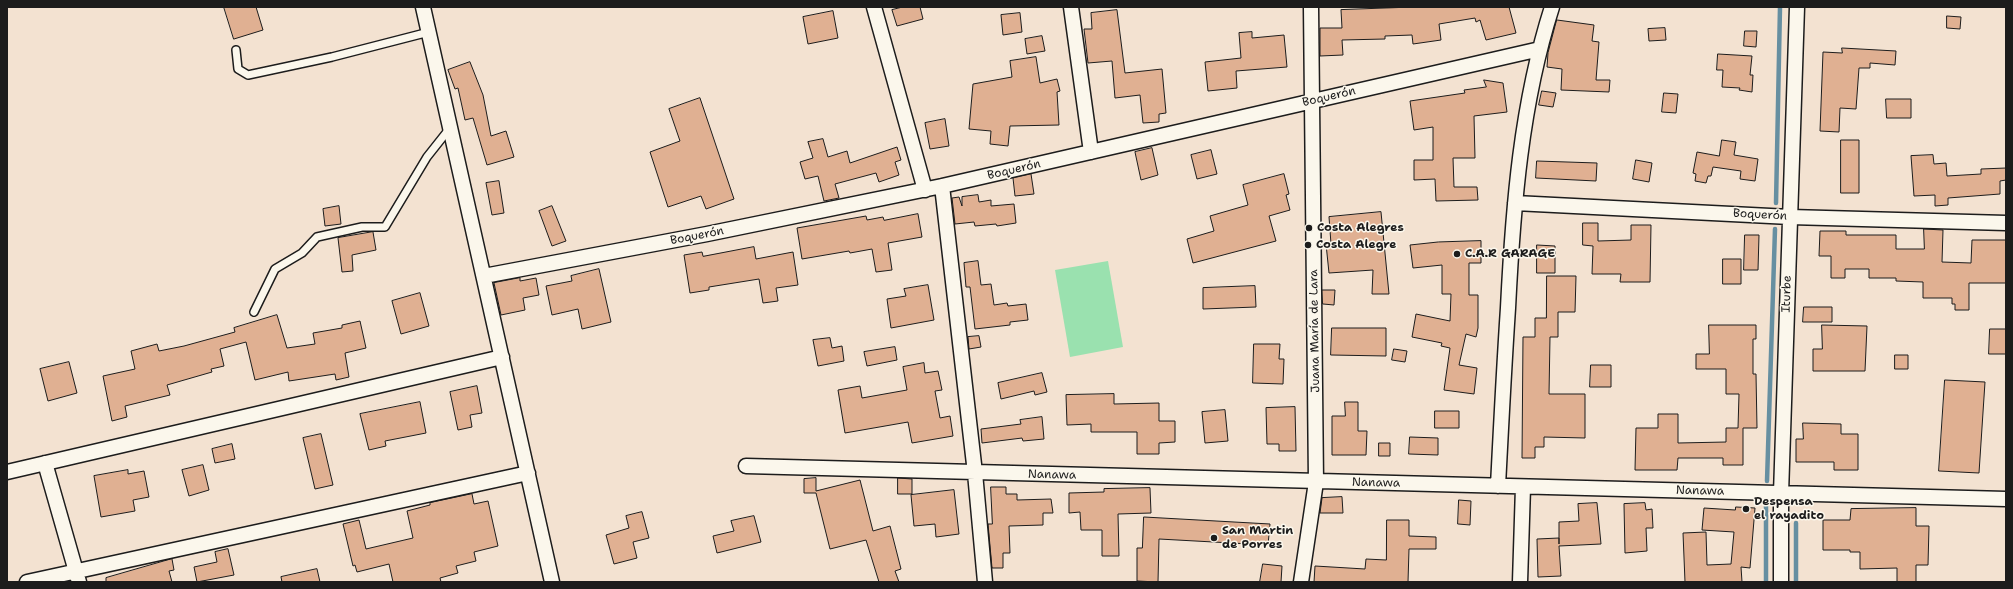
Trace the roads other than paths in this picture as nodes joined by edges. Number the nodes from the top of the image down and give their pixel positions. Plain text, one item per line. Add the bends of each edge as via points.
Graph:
1 (423, 7) edge
2 (874, 7) edge
3 (1072, 7) edge
4 (1311, 7) edge
5 (1552, 7) edge
6 (1797, 7) edge
7 (429, 32) junction
8 (236, 50) dead end
9 (1540, 50) junction
10 (1312, 101) junction
11 (450, 128) junction
12 (1091, 152) junction
13 (942, 186) junction
14 (926, 190) junction
15 (1515, 203) junction
16 (1790, 217) junction
17 (2006, 223) edge
18 (484, 276) junction
19 (254, 312) dead end
20 (502, 357) junction
21 (45, 463) junction
22 (746, 466) dead end
23 (7, 472) edge
24 (528, 473) junction
25 (975, 473) junction
26 (1316, 482) junction
27 (1498, 486) junction
28 (1523, 487) junction
29 (1781, 494) junction
30 (2006, 499) edge
31 (78, 577) edge
32 (27, 582) edge
33 (552, 582) edge
34 (985, 582) edge
35 (1301, 582) edge
36 (1520, 582) edge
37 (1781, 582) edge

1 - 7 street
2 - 14 street
3 - 12 street
4 - 10 street, Juana María de Lara
5 - 9 street
6 - 16 street, Iturbe
7 - 8 lane via 248,75 238,68
7 - 11 street
9 - 10 street, Boquerón
9 - 15 street via 1528,100
10 - 12 street, Boquerón
10 - 26 street, Juana María de Lara
11 - 18 street
11 - 19 lane via 426,157 385,227 362,227 317,237 302,253 275,268
12 - 13 street, Boquerón
13 - 14 street, Boquerón
13 - 25 street
14 - 18 street, Boquerón
15 - 16 street, Boquerón
15 - 27 street
16 - 17 street, Boquerón
16 - 29 street, Iturbe
18 - 20 street
20 - 21 street
20 - 24 street
21 - 23 street
21 - 31 street
22 - 25 street, Nanawa
24 - 31 street
24 - 33 street
25 - 26 street, Nanawa
25 - 34 street
26 - 27 street, Nanawa
26 - 35 street, Juana María de Lara
27 - 28 street, Nanawa
28 - 29 street, Nanawa
28 - 36 street
29 - 30 street, Nanawa
29 - 37 street, Iturbe
31 - 32 street

